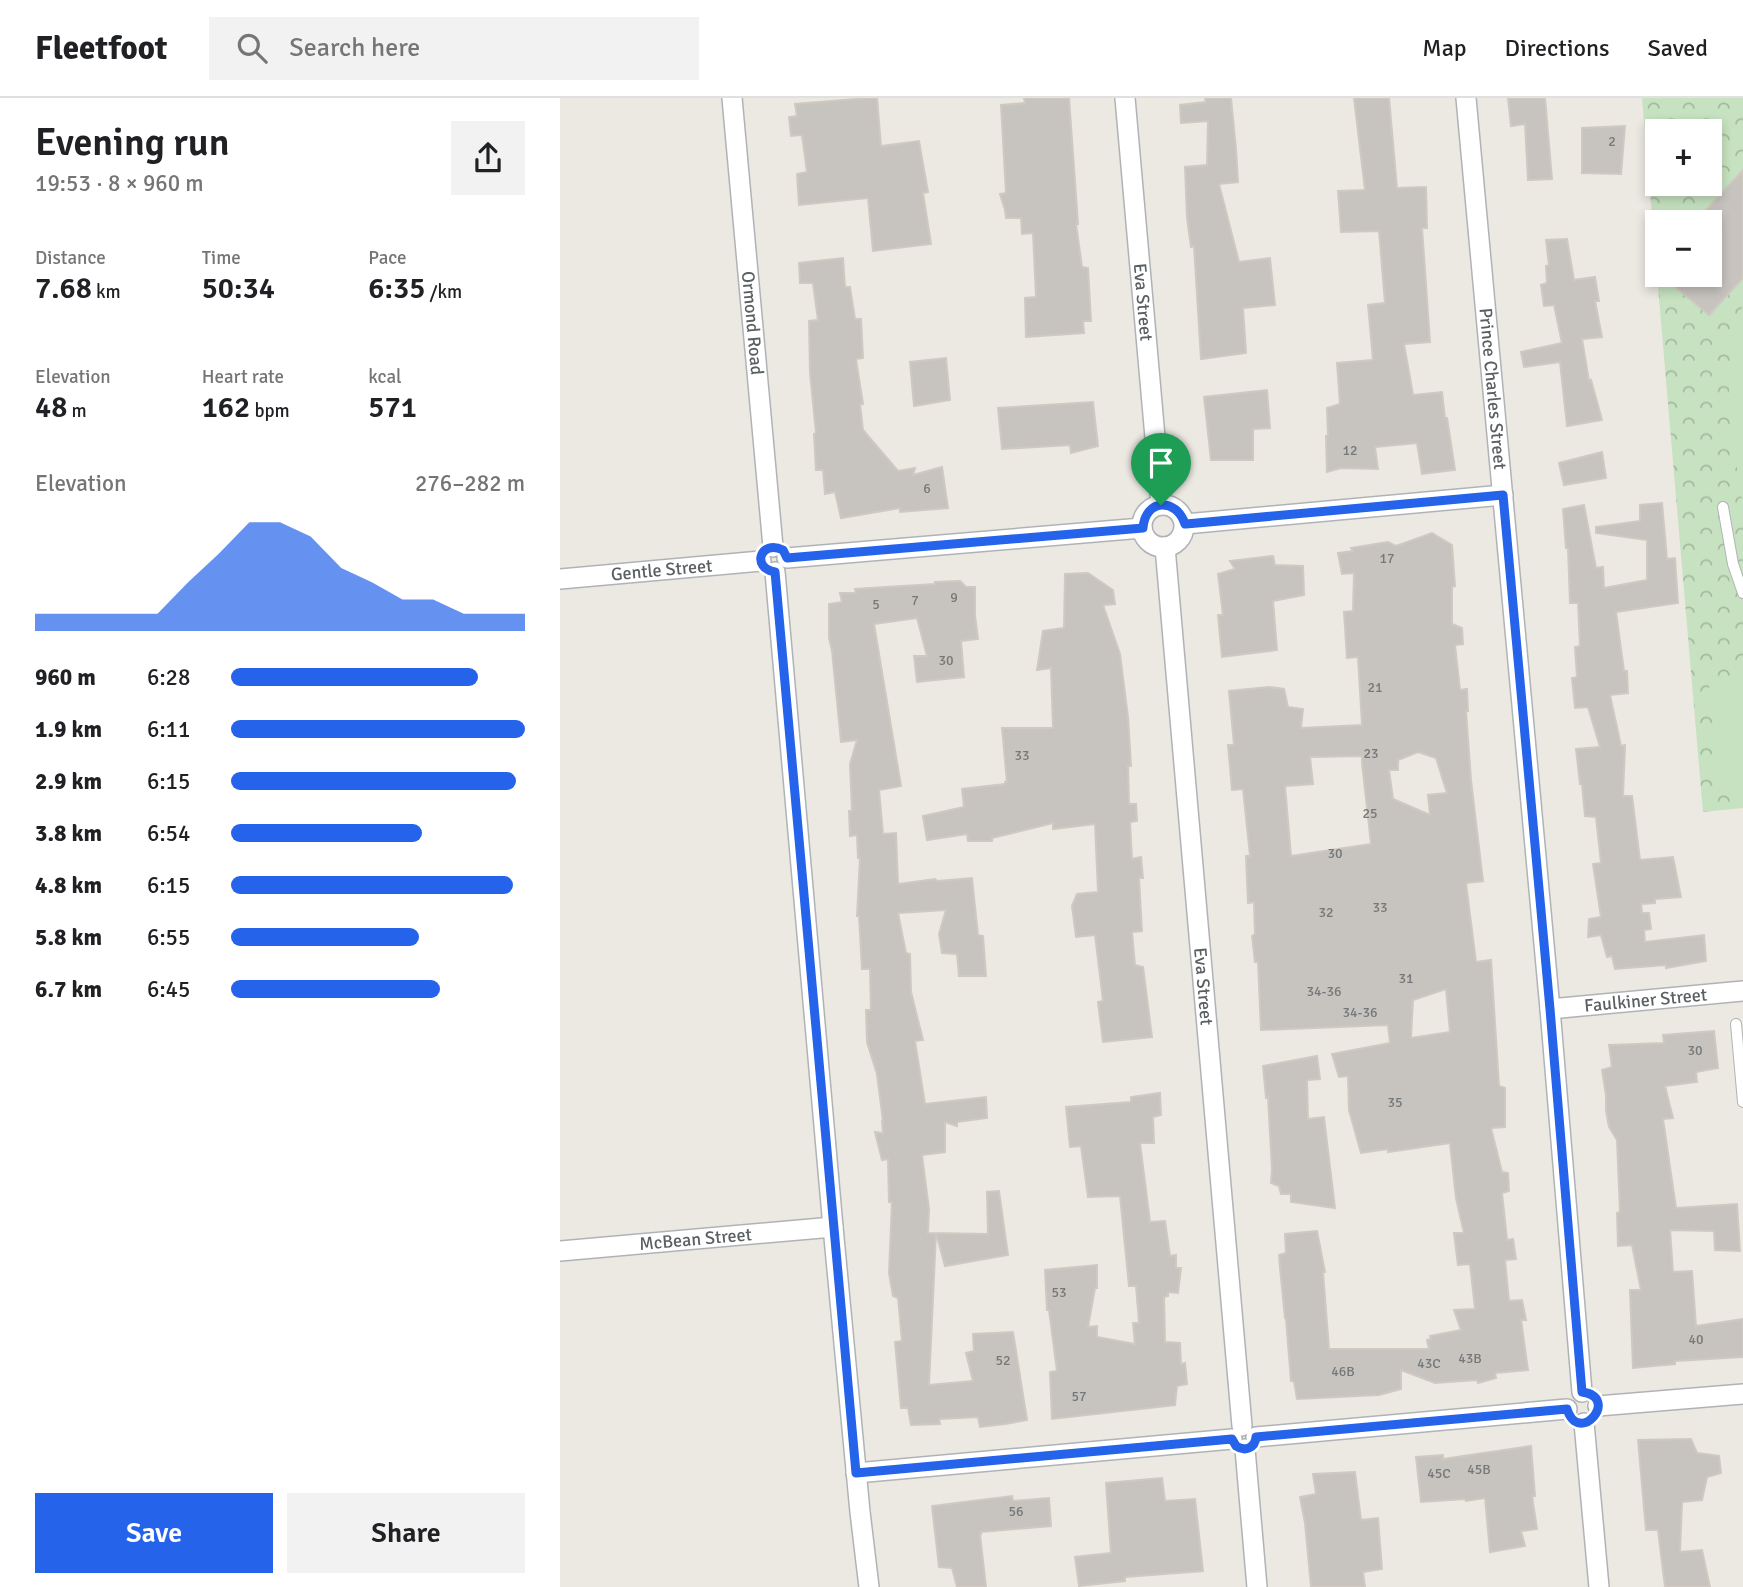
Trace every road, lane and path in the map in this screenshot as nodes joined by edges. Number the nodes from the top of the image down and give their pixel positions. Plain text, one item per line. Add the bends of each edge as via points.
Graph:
1 (732, 98) edge
2 (1125, 98) edge
3 (1466, 98) edge
4 (1503, 495) junction
5 (1161, 505) junction
6 (1723, 508) dead end
7 (1185, 524) junction
8 (1143, 528) junction
9 (1165, 547) junction
10 (774, 560) junction
11 (560, 579) edge
12 (1743, 593) edge
13 (1743, 991) edge
14 (1550, 1009) junction
15 (1737, 1024) dead end
16 (1743, 1102) edge
17 (833, 1227) junction
18 (560, 1251) edge
19 (1582, 1392) junction
20 (1743, 1394) edge
21 (1598, 1406) junction
22 (1567, 1409) junction
23 (1584, 1423) junction
24 (1244, 1438) junction
25 (856, 1473) junction
26 (869, 1587) edge
27 (1257, 1587) edge
28 (1599, 1587) edge

1 - 10 street, Ormond Road
2 - 5 street, Eva Street
3 - 4 street, Prince Charles Street
4 - 7 street
4 - 14 street, Prince Charles Street
5 - 7 street via 1179,512
5 - 8 street via 1147,513
6 - 12 lane
7 - 9 street via 1179,540
8 - 9 street via 1147,539
8 - 10 street, Gentle Street
9 - 24 street, Eva Street
10 - 11 street, Gentle Street
10 - 17 street, Ormond Road
13 - 14 street, Faulkiner Street
14 - 19 street, Prince Charles Street
15 - 16 lane
17 - 18 street, McBean Street
17 - 25 street, Ormond Road
19 - 21 street via 1591,1394
19 - 22 street via 1569,1399
20 - 21 street
21 - 23 street via 1593,1419
22 - 23 street via 1575,1421
22 - 24 street
23 - 28 street
24 - 25 street
24 - 27 street, Eva Street
25 - 26 street, Ormond Road

